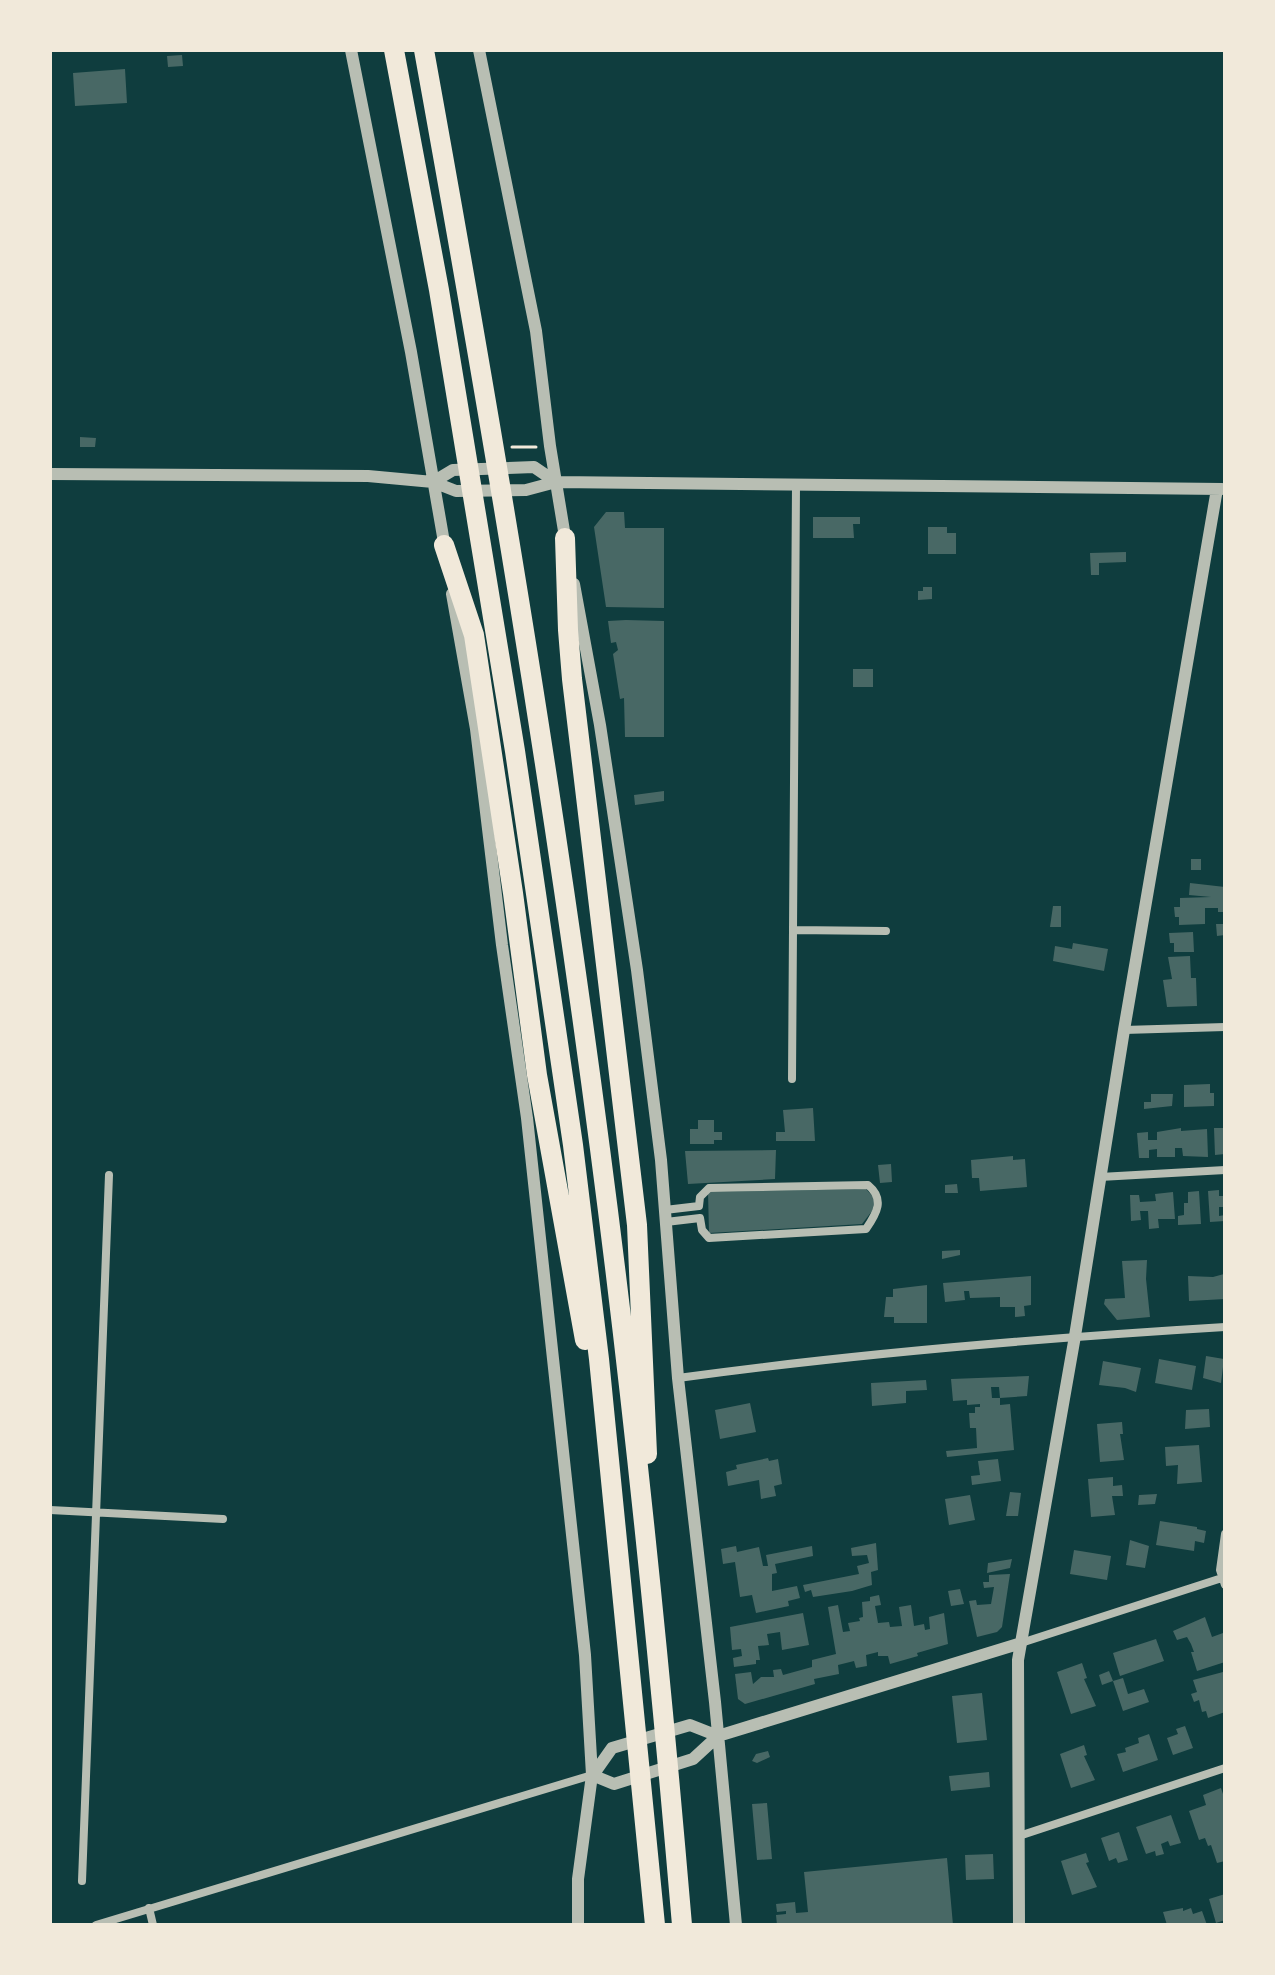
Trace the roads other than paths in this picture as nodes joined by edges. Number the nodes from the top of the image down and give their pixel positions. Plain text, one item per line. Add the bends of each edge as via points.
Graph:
1 (351, 50) edge
2 (394, 50) edge
3 (424, 50) edge
4 (479, 50) edge
5 (50, 474) edge
6 (433, 482) junction
7 (556, 482) junction
8 (796, 485) junction
9 (1221, 489) edge
10 (565, 538) junction
11 (444, 545) junction
12 (793, 930) junction
13 (886, 931) dead end
14 (1225, 1027) edge
15 (1124, 1030) junction
16 (792, 1079) dead end
17 (1225, 1170) edge
18 (109, 1175) dead end
19 (1100, 1177) junction
20 (665, 1216) junction
21 (1225, 1327) edge
22 (1075, 1336) junction
23 (678, 1378) junction
24 (611, 1485) junction
25 (50, 1510) edge
26 (96, 1513) junction
27 (223, 1519) dead end
28 (1225, 1534) edge
29 (650, 1574) junction
30 (1224, 1580) edge
31 (1021, 1643) junction
32 (718, 1736) junction
33 (1225, 1768) edge
34 (592, 1775) junction
35 (1019, 1836) junction
36 (82, 1881) dead end
37 (149, 1908) junction
38 (96, 1925) edge
39 (153, 1925) edge
40 (578, 1925) edge
41 (655, 1925) edge
42 (682, 1925) edge
43 (736, 1925) edge
44 (1019, 1925) edge

1 - 6 street
2 - 24 highway via 515,751 589,1264
3 - 29 highway via 543,748 597,1131
4 - 7 street via 536,331
5 - 6 street via 368,476
6 - 7 street via 456,491 526,490
6 - 7 street via 453,470 534,467
6 - 11 street
7 - 8 street
7 - 10 street
8 - 9 street
8 - 12 street
9 - 15 street
10 - 20 street via 637,970
10 - 29 highway via 572,679 637,1225
11 - 24 highway via 474,635 537,1075
11 - 34 street via 476,729 527,1118 585,1655
12 - 13 street
12 - 16 street
14 - 15 street
15 - 19 street
17 - 19 street
18 - 26 street
19 - 22 street
20 - 20 street via 700,1218 709,1238 866,1229 877,1214 879,1199 868,1185 709,1188 699,1206
20 - 23 street
21 - 22 street
22 - 23 street via 867,1353
22 - 31 street
23 - 32 street
24 - 41 highway
25 - 26 street
26 - 27 street
26 - 36 street
28 - 30 street via 1220,1570
29 - 42 highway
30 - 31 street
31 - 32 street
31 - 35 street
32 - 34 street via 693,1759 614,1784
32 - 34 street via 690,1725 612,1748
32 - 43 street
33 - 35 street
34 - 37 street
34 - 40 street via 578,1879
35 - 44 street
37 - 38 street
37 - 39 street

